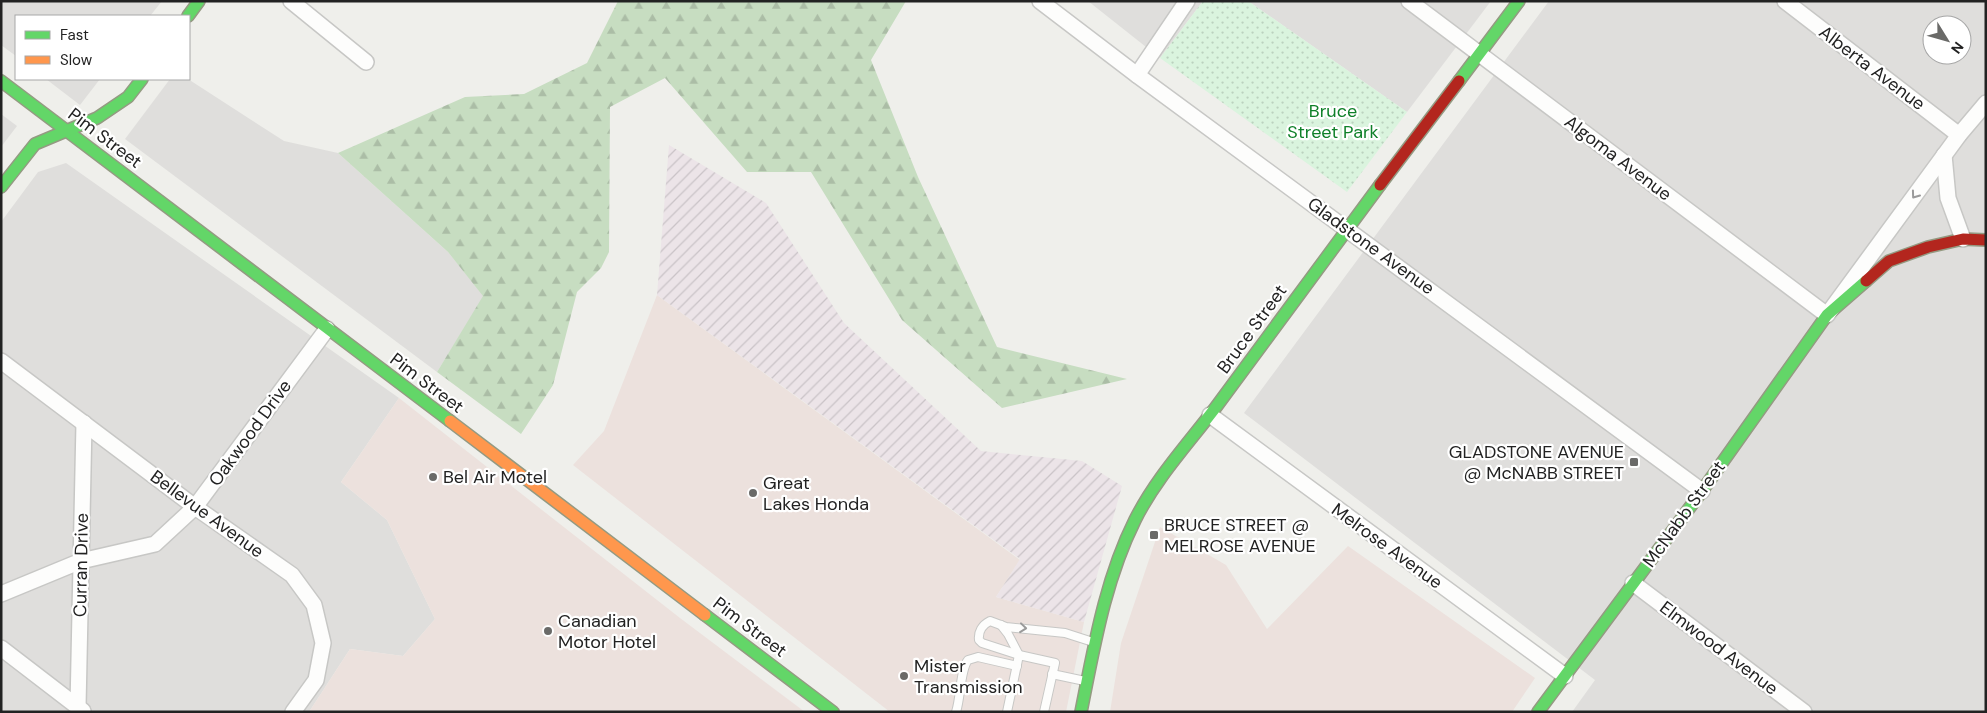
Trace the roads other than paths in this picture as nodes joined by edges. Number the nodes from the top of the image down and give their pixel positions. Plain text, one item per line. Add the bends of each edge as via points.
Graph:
1 (199, 1) edge
2 (291, 1) edge
3 (1040, 1) edge
4 (1187, 1) edge
5 (1409, 1) edge
6 (1519, 1) edge
7 (1785, 1) edge
8 (189, 15) edge
9 (1479, 55) junction
10 (366, 62) dead end
11 (1137, 75) junction
12 (141, 80) edge
13 (1, 81) edge
14 (1986, 103) edge
15 (66, 130) junction
16 (1959, 135) junction
17 (1944, 155) junction
18 (1, 187) edge
19 (1348, 228) junction
20 (1963, 239) junction
21 (1986, 240) edge
22 (1827, 315) junction
23 (327, 329) junction
24 (1, 361) edge
25 (1210, 415) junction
26 (84, 423) junction
27 (1702, 491) junction
28 (195, 507) junction
29 (81, 561) junction
30 (1633, 583) junction
31 (1, 594) edge
32 (1001, 625) junction
33 (1094, 642) junction
34 (1, 648) edge
35 (1019, 656) junction
36 (1017, 666) junction
37 (1052, 674) junction
38 (1565, 676) junction
39 (1087, 682) junction
40 (81, 709) edge
41 (293, 712) edge
42 (833, 712) edge
43 (956, 712) edge
44 (1007, 712) edge
45 (1044, 712) edge
46 (1081, 712) edge
47 (1538, 712) edge
48 (1804, 712) edge

1 - 8 main road
2 - 10 street
3 - 11 street, Gladstone Avenue
4 - 11 street
5 - 9 street, Algoma Avenue
6 - 9 main road, Bruce Street
7 - 16 street, Alberta Avenue
9 - 19 main road, Bruce Street
9 - 22 street, Algoma Avenue
11 - 19 street, Gladstone Avenue
12 - 15 main road via 128,97 97,118
13 - 15 main road, Pim Street
14 - 16 street, McNabb Street
15 - 18 main road via 35,144
15 - 23 main road, Pim Street
16 - 17 street, McNabb Street
17 - 20 street via 1948,198
17 -> 22 street, McNabb Street
19 - 25 main road, Bruce Street
19 - 27 street, Gladstone Avenue
20 - 21 main road, McNabb Street
20 - 22 main road, McNabb Street via 1889,261
22 - 27 main road, McNabb Street
23 - 28 street, Oakwood Drive
23 - 42 main road, Pim Street
24 - 26 street, Bellevue Avenue
25 - 33 main road, Bruce Street via 1164,473 1136,520 1114,570
25 - 38 street, Melrose Avenue
26 - 28 street, Bellevue Avenue
26 - 29 street, Curran Drive
27 - 30 main road, McNabb Street
28 - 29 street, Oakwood Drive via 155,544
28 - 41 street, Bellevue Avenue via 292,575 314,604 323,643 316,680
29 - 31 street, Oakwood Drive
29 - 40 street, Curran Drive
30 - 38 main road, McNabb Street
30 - 48 street, Elmwood Avenue
32 -> 33 lane via 1065,633
32 - 35 lane
32 - 35 lane via 986,623 979,632 978,640
33 - 39 main road, Bruce Street
34 - 40 street
35 - 36 lane
35 - 37 lane via 1055,663
36 - 43 lane via 978,657 968,660 962,672
36 - 44 lane
37 - 39 lane
37 - 45 lane
38 - 47 main road, McNabb Street
39 - 46 main road, Bruce Street

